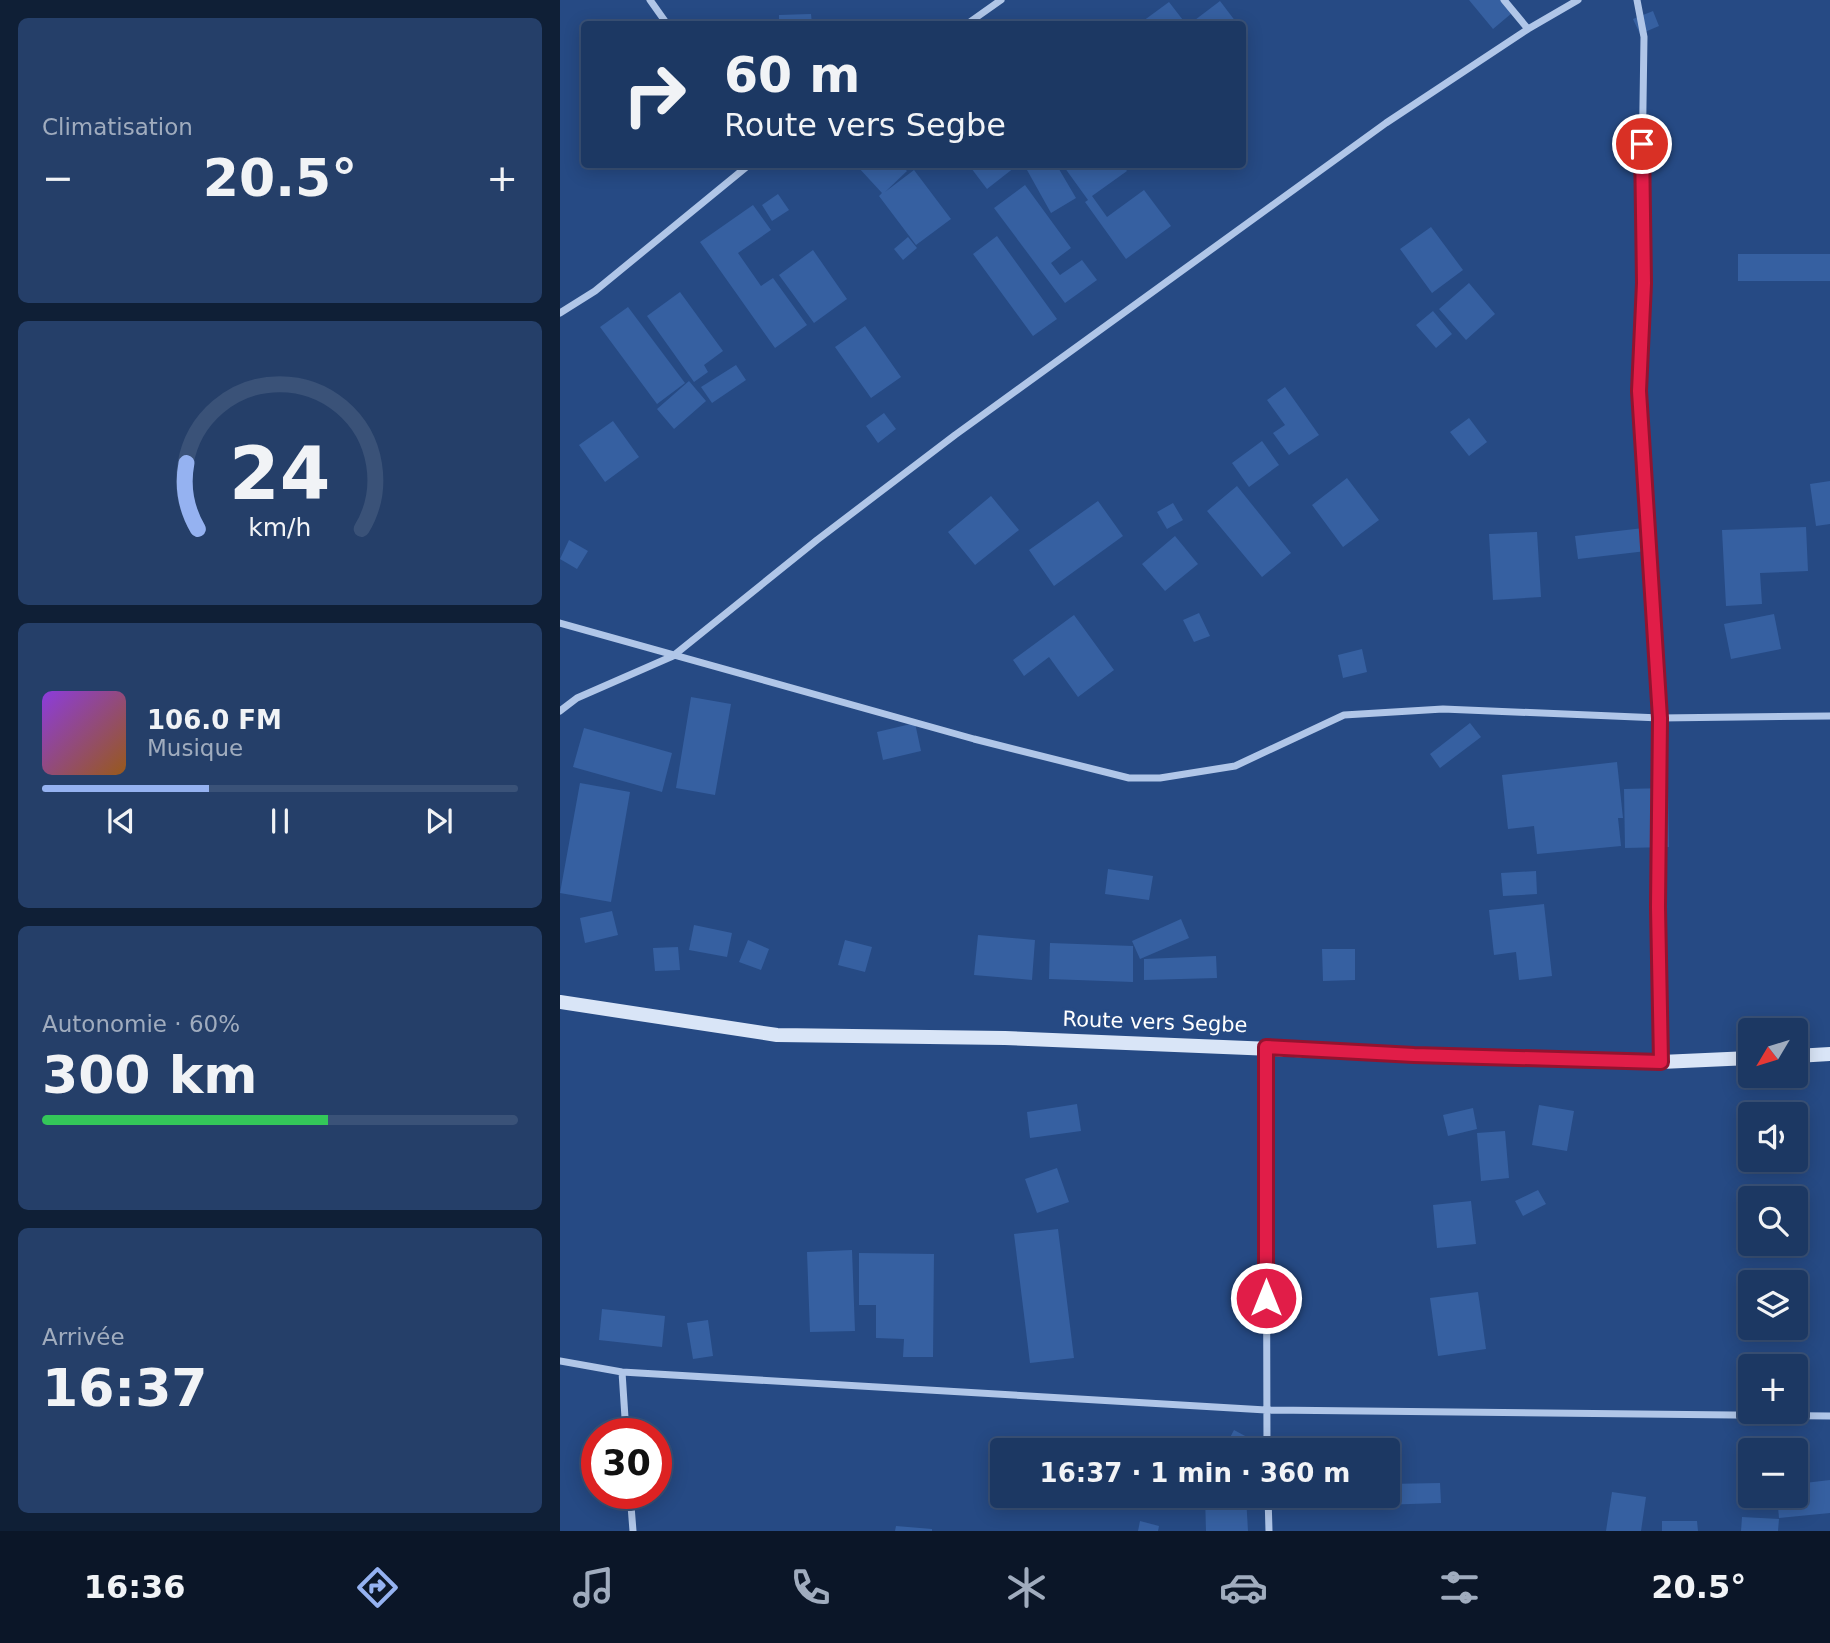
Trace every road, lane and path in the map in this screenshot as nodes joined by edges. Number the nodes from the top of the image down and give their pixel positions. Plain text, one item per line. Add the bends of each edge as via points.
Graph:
1 (650, 0) edge
2 (1001, 0) edge
3 (1504, 0) edge
4 (1578, 0) edge
5 (1637, 0) edge
6 (665, 21) edge
7 (971, 21) edge
8 (1528, 29) junction
9 (745, 168) edge
10 (560, 313) edge
11 (560, 623) edge
12 (673, 656) junction
13 (560, 711) edge
14 (1830, 716) edge
15 (1660, 718) junction
16 (560, 1002) edge
17 (1266, 1047) junction
18 (1830, 1055) edge
19 (1808, 1056) edge
20 (1738, 1059) edge
21 (1661, 1062) junction
22 (560, 1361) edge
23 (622, 1372) junction
24 (1266, 1410) junction
25 (1830, 1416) edge
26 (625, 1418) edge
27 (1267, 1438) edge
28 (1268, 1508) edge
29 (631, 1509) edge
30 (633, 1531) edge
31 (1269, 1531) edge

1 - 6 street
2 - 7 street
3 - 8 street
4 - 8 street
5 - 15 street via 1644,37 1639,391
8 - 12 street via 1386,123 955,435
9 - 10 street
11 - 12 street
12 - 13 street via 577,698
12 - 15 street via 1129,778 1235,766 1344,715 1443,709
14 - 15 street
15 - 21 street
16 - 17 main road, Route vers Segbe via 777,1035
17 - 21 main road, Route vers Segbe
17 - 24 street
18 - 19 main road
20 - 21 main road, Route vers Segbe
22 - 23 street
23 - 24 street
23 - 26 street
24 - 25 street
24 - 27 street
28 - 31 street
29 - 30 street

